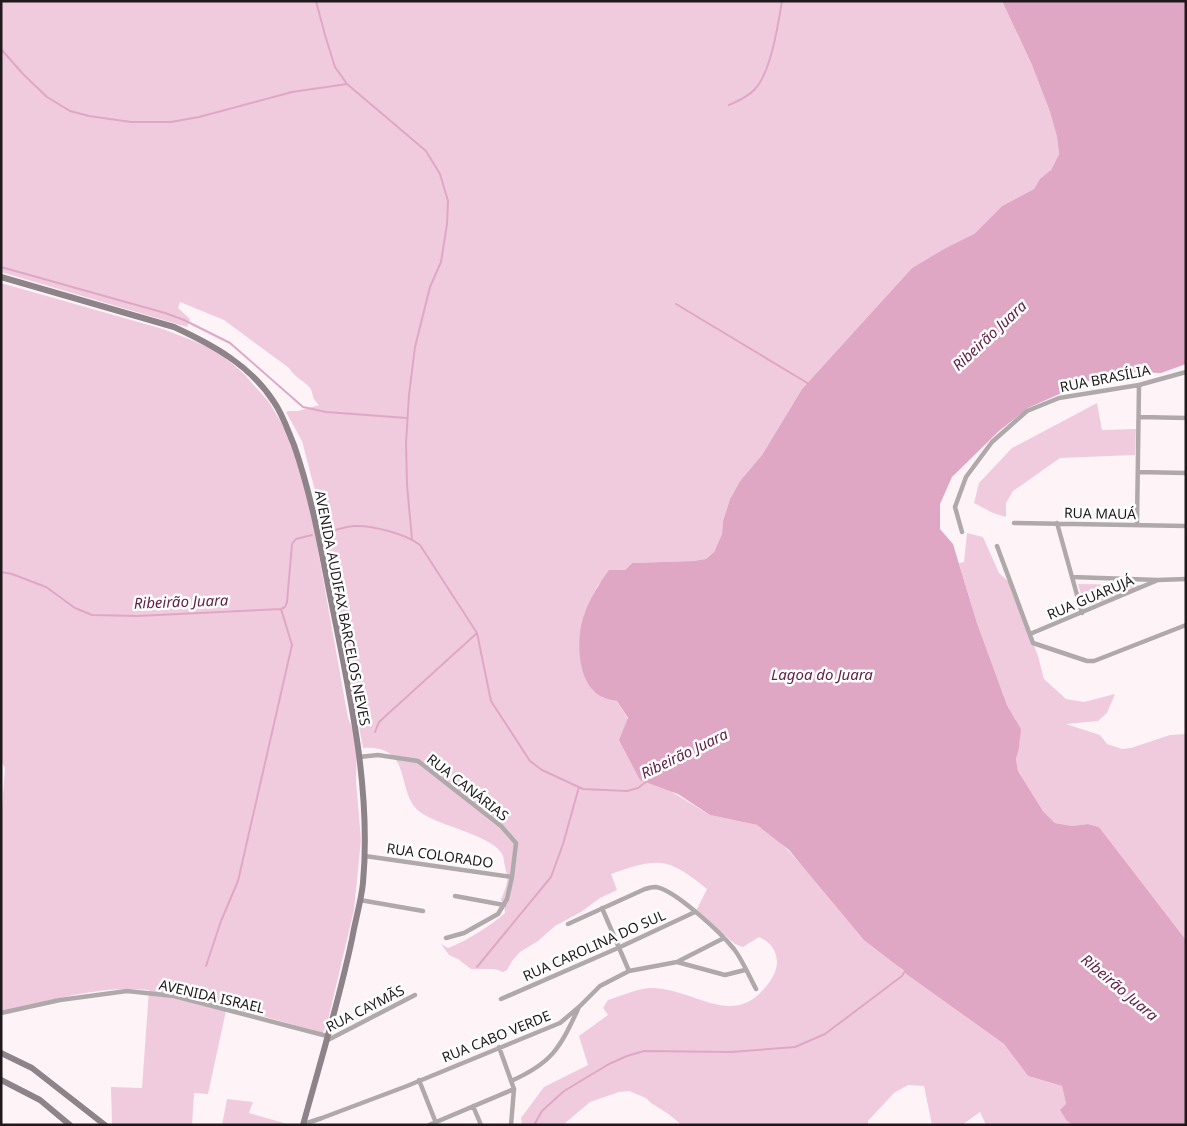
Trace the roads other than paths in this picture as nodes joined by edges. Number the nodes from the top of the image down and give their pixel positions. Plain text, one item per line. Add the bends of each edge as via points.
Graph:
1 (1, 277) edge
2 (1186, 372) edge
3 (1139, 385) junction
4 (1140, 417) junction
5 (1186, 418) edge
6 (1138, 472) junction
7 (1186, 473) edge
8 (1014, 523) dead end
9 (1057, 523) junction
10 (1137, 525) junction
11 (1186, 526) edge
12 (962, 532) dead end
13 (997, 546) dead end
14 (1072, 577) junction
15 (1186, 579) edge
16 (1158, 580) junction
17 (1082, 613) junction
18 (1186, 625) edge
19 (1030, 634) junction
20 (359, 757) junction
21 (365, 856) junction
22 (512, 877) junction
23 (455, 896) dead end
24 (360, 900) junction
25 (504, 905) junction
26 (602, 908) junction
27 (423, 911) dead end
28 (696, 912) junction
29 (568, 924) dead end
30 (446, 938) dead end
31 (724, 938) junction
32 (618, 948) junction
33 (677, 962) junction
34 (745, 970) junction
35 (629, 971) junction
36 (756, 989) dead end
37 (415, 995) dead end
38 (501, 998) dead end
39 (579, 1007) junction
40 (1, 1013) edge
41 (326, 1039) junction
42 (499, 1047) junction
43 (1, 1053) edge
44 (1, 1080) edge
45 (419, 1080) junction
46 (511, 1081) junction
47 (514, 1088) junction
48 (473, 1106) junction
49 (436, 1123) edge
50 (304, 1124) edge
51 (70, 1125) edge
52 (105, 1125) edge
53 (429, 1125) edge
54 (481, 1125) edge
55 (512, 1125) edge

1 - 20 main road, AVENIDA AUDIFAX BARCELOS NEVES via 174,327 202,339 241,364 274,402 302,468 338,637
2 - 3 street, RUA BRASÍLIA
3 - 4 street
3 - 12 street, RUA BRASÍLIA via 1059,398 1027,411 992,442 966,477 955,506
4 - 5 street
4 - 6 street
6 - 7 street
6 - 10 street
8 - 9 street, RUA MAUÁ
9 - 10 street, RUA MAUÁ
9 - 14 street
10 - 11 street, RUA MAUÁ
13 - 19 street
14 - 16 street
14 - 17 street
15 - 16 street
16 - 17 street, RUA GUARUJÁ
17 - 19 street, RUA GUARUJÁ
18 - 19 street via 1094,661 1033,643
20 - 21 main road, AVENIDA AUDIFAX BARCELOS NEVES via 365,811
20 - 22 street, RUA CANÁRIAS via 378,755 418,761 501,826 516,843
21 - 22 street, RUA COLORADO
21 - 24 main road, AVENIDA AUDIFAX BARCELOS NEVES
22 - 25 street, RUA CANÁRIAS
23 - 25 street
24 - 27 street
24 - 41 main road, AVENIDA AUDIFAX BARCELOS NEVES
25 - 30 street via 498,914 464,933
26 - 28 street via 655,887 669,892
26 - 29 street
26 - 32 street
28 - 31 street
28 - 32 street, RUA CAROLINA DO SUL
31 - 33 street
31 - 34 street via 735,950
32 - 35 street
32 - 38 street, RUA CAROLINA DO SUL
33 - 34 street, RUA CABO VERDE via 725,976
33 - 35 street, RUA CABO VERDE
34 - 36 street
35 - 39 street, RUA CABO VERDE via 600,986
37 - 41 street, RUA CAYMÃS
39 - 42 street, RUA CABO VERDE via 560,1023
39 - 46 street via 553,1055
40 - 41 street, AVENIDA ISRAEL via 60,1000 127,991 174,996
41 - 50 main road, AVENIDA AUDIFAX BARCELOS NEVES
42 - 45 street, RUA CABO VERDE
42 - 46 street
43 - 52 main road via 32,1068
44 - 51 main road via 40,1100
45 - 49 street
45 - 50 street, RUA CABO VERDE
46 - 47 street
47 - 48 street
47 - 55 street
48 - 49 street
48 - 54 street
49 - 53 street

